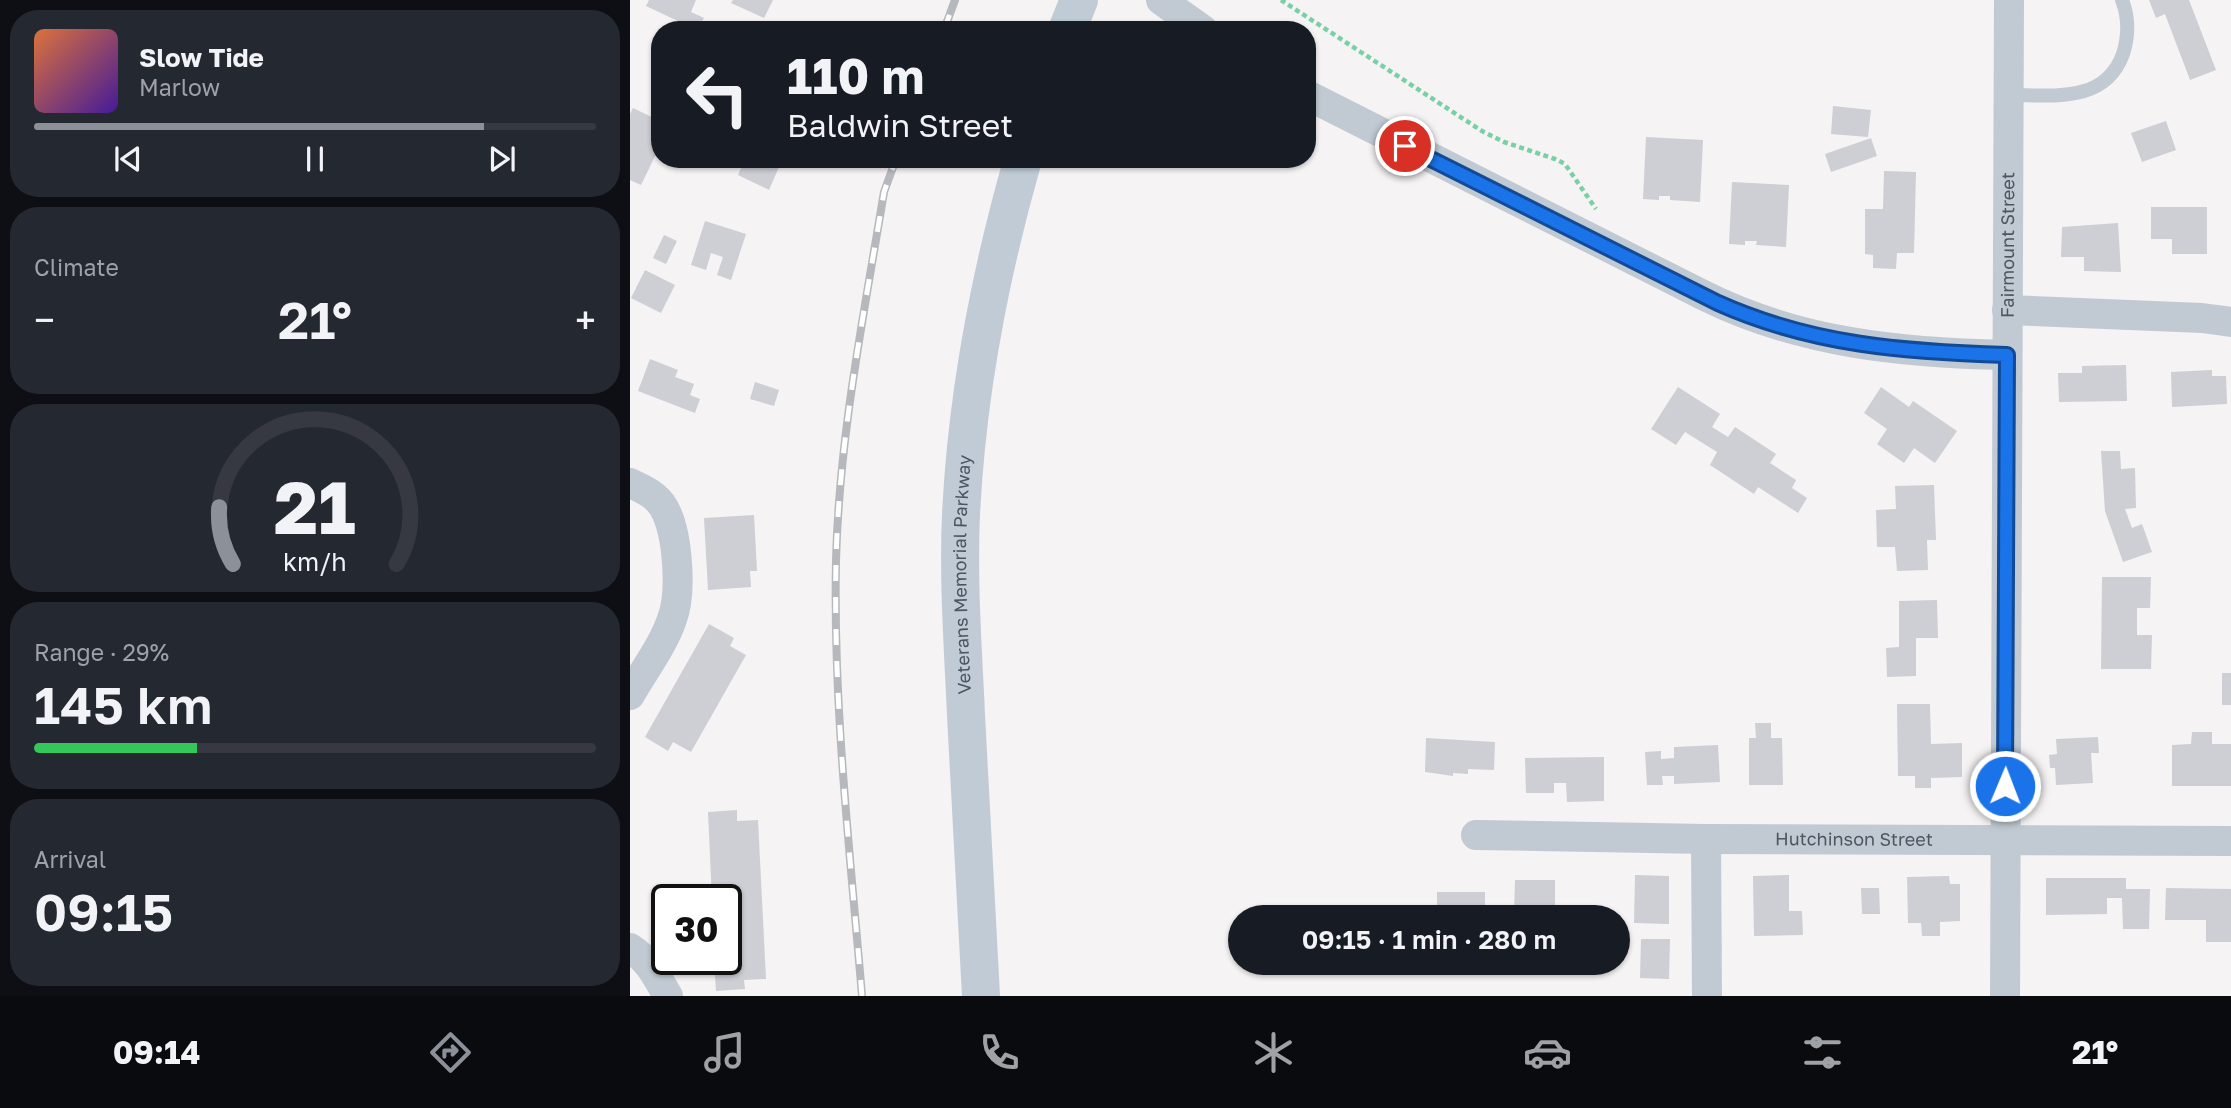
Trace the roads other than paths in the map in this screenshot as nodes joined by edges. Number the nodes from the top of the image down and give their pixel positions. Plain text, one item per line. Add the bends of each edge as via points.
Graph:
1 (1079, 0) edge
2 (1161, 0) edge
3 (2009, 0) edge
4 (2122, 0) edge
5 (1071, 21) edge
6 (1190, 21) edge
7 (2009, 95) junction
8 (1316, 101) edge
9 (1021, 168) edge
10 (2007, 310) junction
11 (2231, 322) edge
12 (2007, 355) junction
13 (630, 483) edge
14 (630, 695) edge
15 (1476, 835) dead end
16 (1706, 839) junction
17 (2005, 839) junction
18 (2231, 841) edge
19 (630, 948) edge
20 (668, 996) edge
21 (981, 996) edge
22 (1707, 996) edge
23 (2005, 996) edge

1 - 5 main road
2 - 6 street
3 - 7 street, Fairmount Street
4 - 7 lane via 2127,39 2109,77 2095,89 2074,94
7 - 10 street, Fairmount Street
8 - 12 street via 1756,319 1888,349
9 - 21 main road, Veterans Memorial Parkway via 977,367 961,516 962,628
10 - 11 street
10 - 12 street, Fairmount Street
12 - 17 street, Fairmount Street
13 - 14 street via 657,499 668,518 677,590 673,618
15 - 16 street, Hutchinson Street
16 - 17 street, Hutchinson Street
16 - 22 street
17 - 18 street, Hutchinson Street
17 - 23 street, Fairmount Street
19 - 20 street via 652,966

